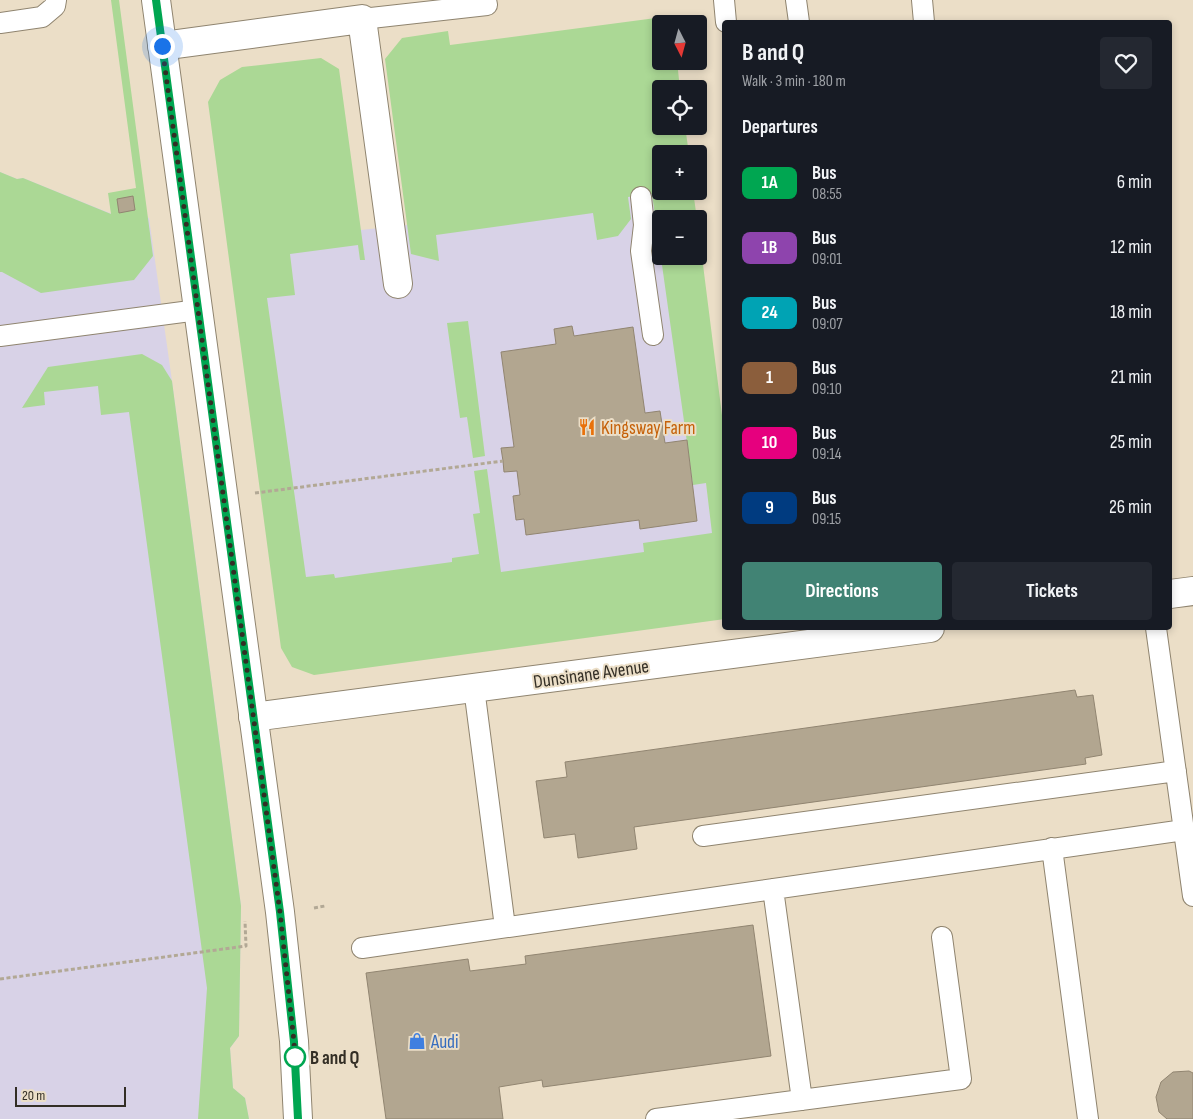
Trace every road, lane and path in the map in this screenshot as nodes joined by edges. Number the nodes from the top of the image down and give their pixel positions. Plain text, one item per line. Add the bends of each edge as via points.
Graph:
1 (56, 0) edge
2 (156, 0) edge
3 (486, 0) edge
4 (724, 0) edge
5 (796, 0) edge
6 (922, 0) edge
7 (362, 19) junction
8 (726, 20) edge
9 (799, 20) edge
10 (924, 20) edge
11 (0, 23) edge
12 (162, 46) junction
13 (641, 197) dead end
14 (398, 284) dead end
15 (198, 310) junction
16 (653, 335) dead end
17 (0, 336) edge
18 (503, 461) dead end
19 (224, 498) junction
20 (1193, 591) edge
21 (1172, 594) edge
22 (897, 630) edge
23 (1156, 630) edge
24 (848, 633) edge
25 (474, 688) junction
26 (253, 717) junction
27 (1176, 771) junction
28 (1184, 830) junction
29 (703, 836) dead end
30 (1052, 848) junction
31 (773, 889) junction
32 (1193, 896) edge
33 (325, 906) dead end
34 (280, 912) junction
35 (505, 927) junction
36 (942, 937) dead end
37 (362, 948) dead end
38 (0, 979) edge
39 (802, 1100) junction
40 (298, 1119) edge
41 (656, 1119) edge
42 (1088, 1119) edge

1 - 11 lane via 55,6 42,17
2 - 12 street
3 - 7 lane via 487,5
4 - 8 lane
5 - 9 lane
6 - 10 lane
7 - 12 street
7 - 14 street
12 - 15 street
13 - 16 lane via 644,225 641,251
15 - 17 lane
15 - 19 street
18 - 19 path
19 - 26 street
20 - 21 street
22 - 24 street, Dunsinane Avenue
23 - 27 lane
24 - 25 street, Dunsinane Avenue
25 - 26 street, Dunsinane Avenue
25 - 35 lane
26 - 34 street
27 - 28 lane
27 - 29 lane
28 - 30 lane
28 - 32 lane
30 - 31 lane
30 - 42 lane
31 - 35 lane
31 - 39 lane
33 - 34 path
34 - 38 path via 245,917 246,946
34 - 40 street via 294,1042
35 - 37 lane
36 - 39 lane via 961,1078
39 - 41 lane

